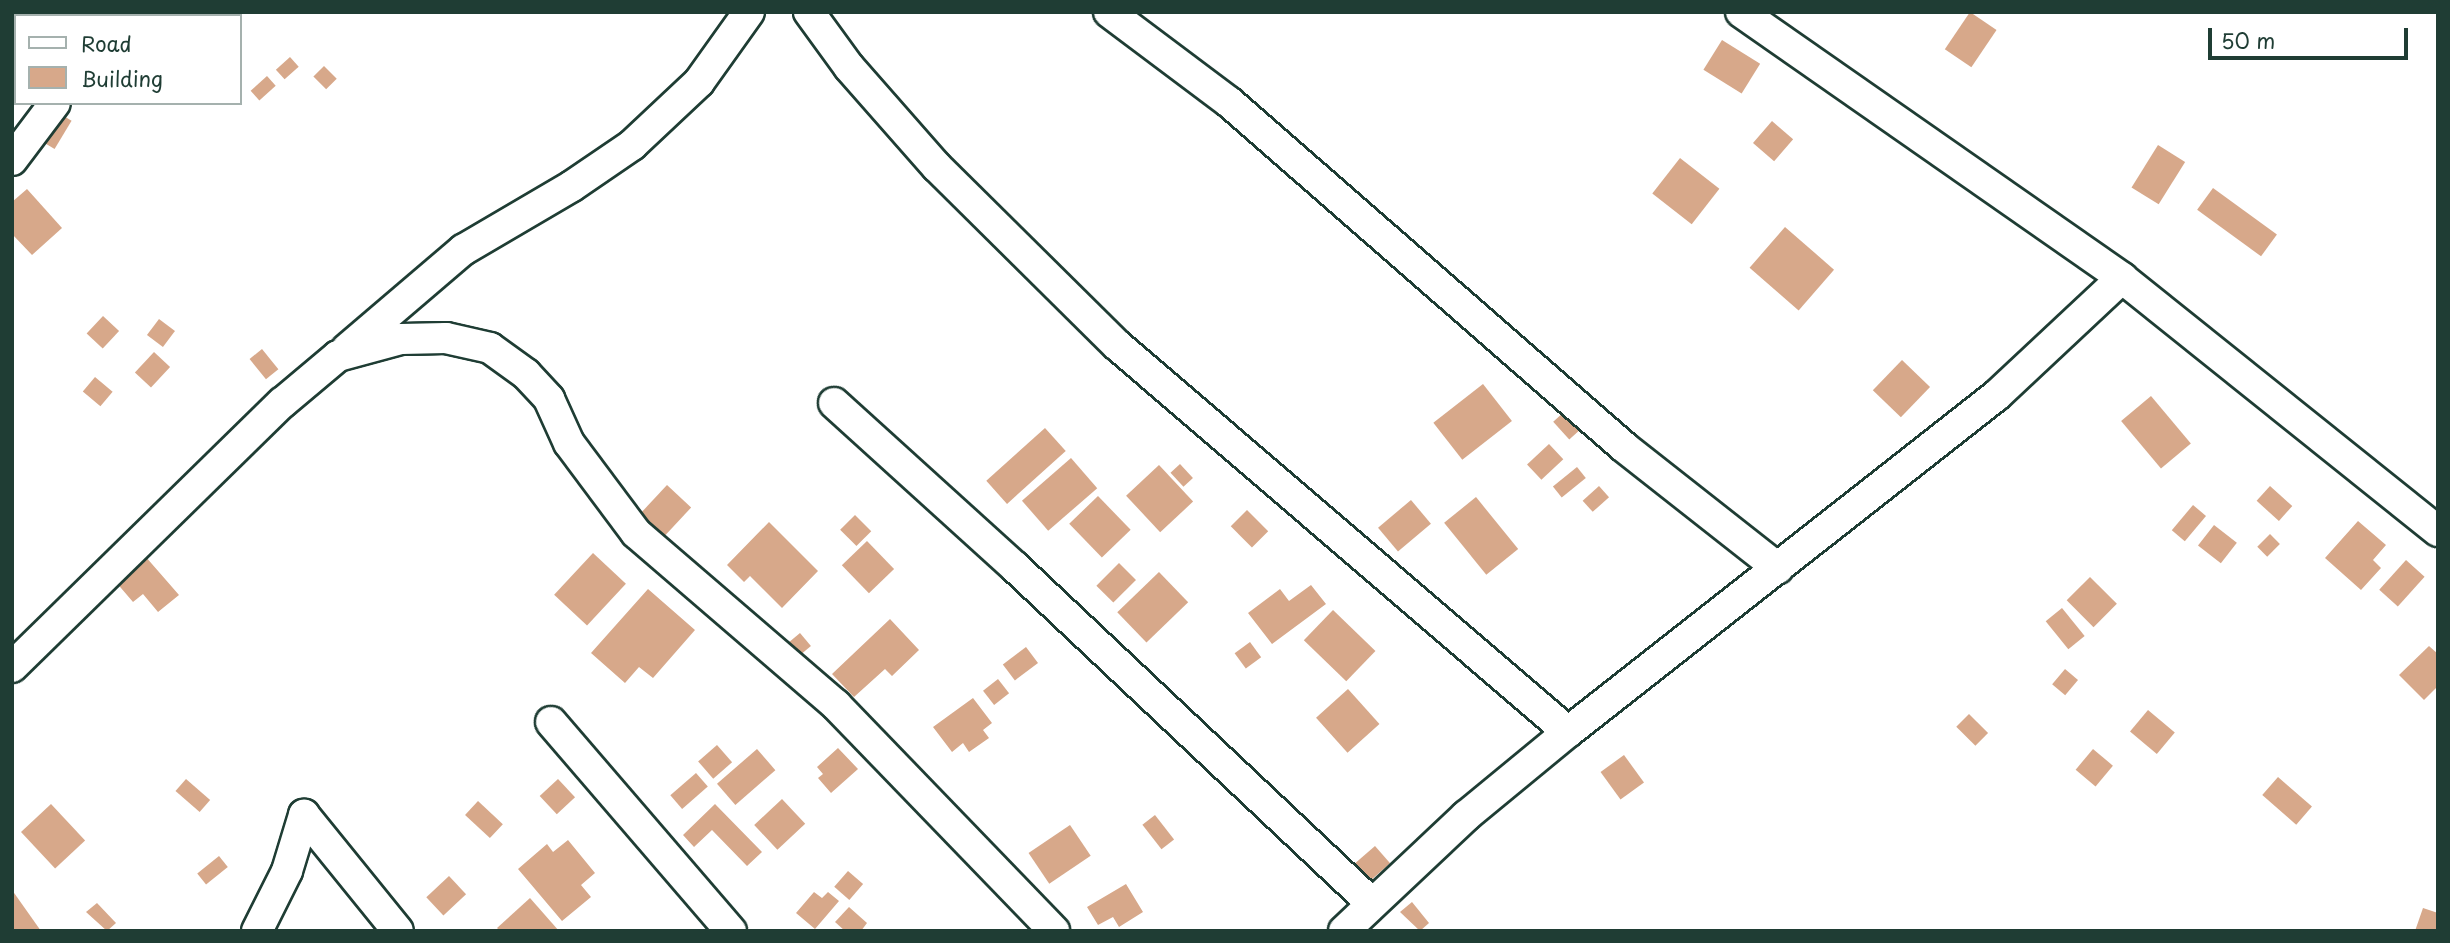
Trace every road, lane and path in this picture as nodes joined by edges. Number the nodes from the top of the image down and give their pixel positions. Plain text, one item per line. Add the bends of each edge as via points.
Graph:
1 (749, 12) edge
2 (809, 12) edge
3 (1109, 12) edge
4 (1741, 12) edge
5 (53, 105) edge
6 (12, 160) edge
7 (2122, 278) junction
8 (338, 356) junction
9 (834, 404) dead end
10 (2438, 531) edge
11 (1778, 568) junction
12 (12, 667) edge
13 (551, 722) dead end
14 (1568, 732) junction
15 (1370, 903) junction
16 (257, 931) edge
17 (398, 931) edge
18 (731, 931) edge
19 (1054, 931) edge
20 (1344, 931) edge

1 - 8 street via 699,82 632,145 463,250
2 - 14 street via 849,67 937,167 1116,345
3 - 11 street via 1228,102 1624,447
4 - 7 street
5 - 6 street
7 - 10 street
7 - 11 street via 1997,395
8 - 12 street via 282,403
8 - 19 street via 401,339 446,338 491,348 526,374 549,400 588,472 636,533 836,705
9 - 15 street via 1016,567
11 - 14 street
13 - 18 street
14 - 15 street
15 - 20 street
16 - 17 street via 287,871 304,816

